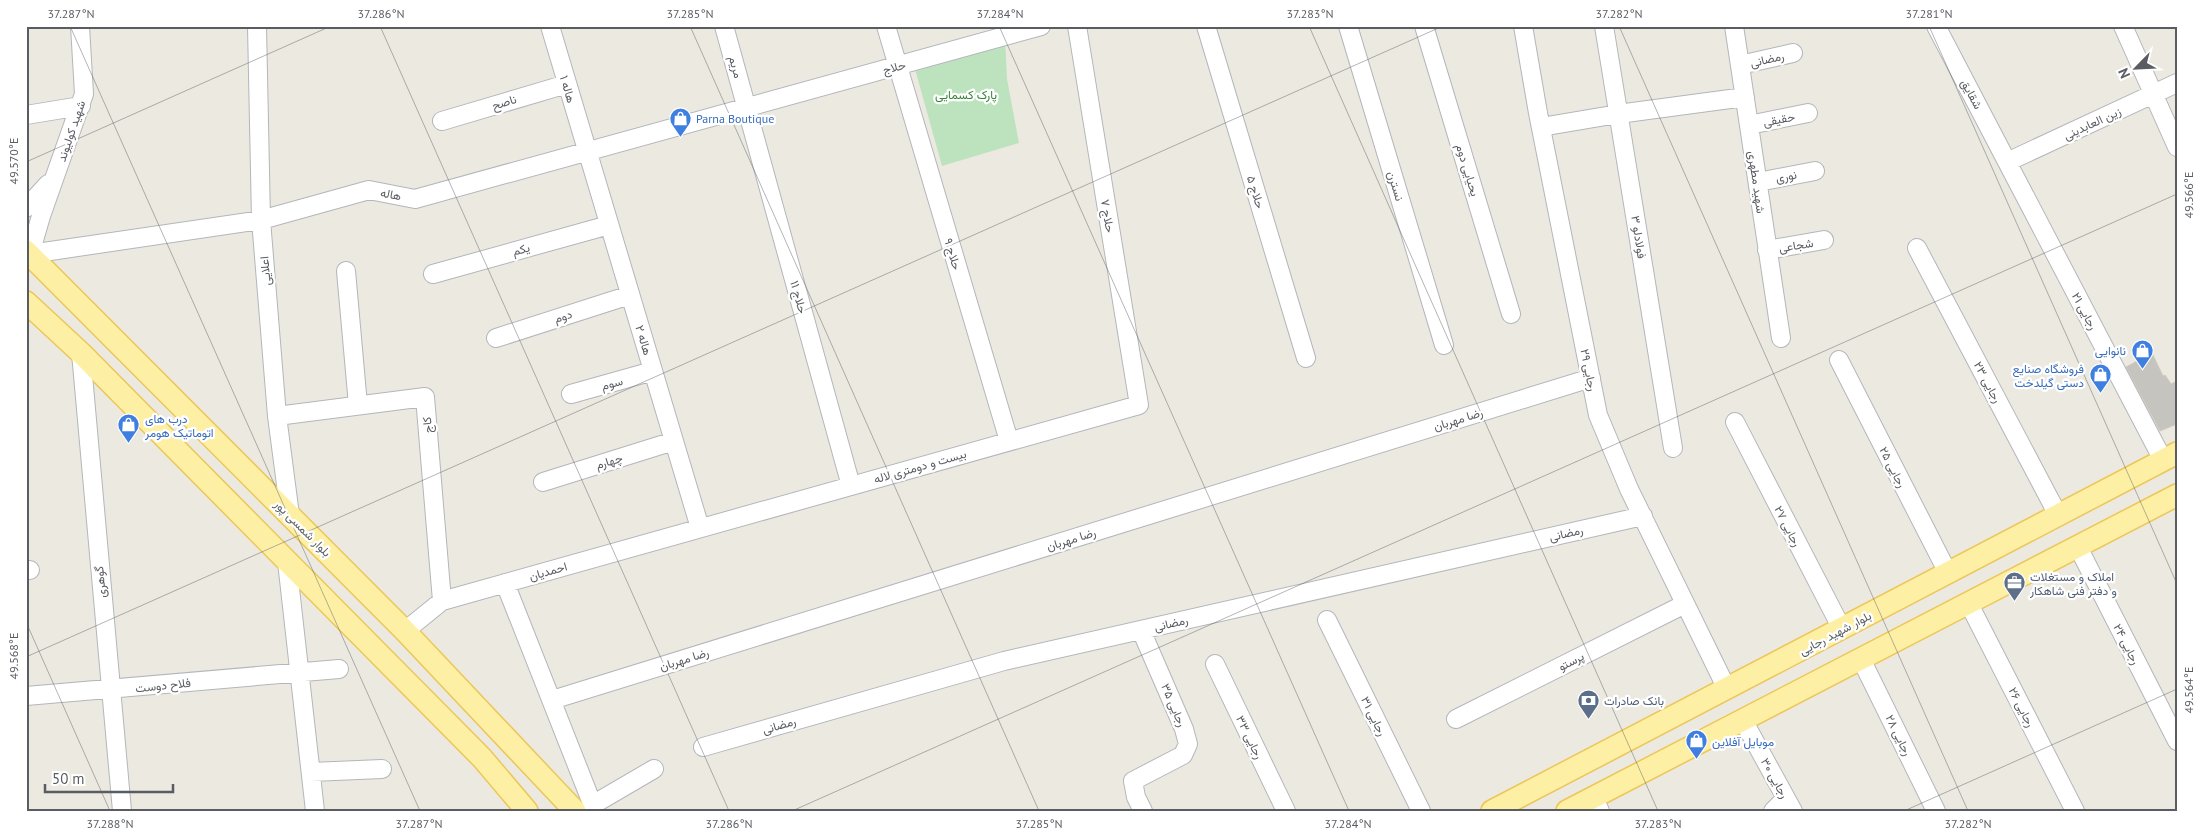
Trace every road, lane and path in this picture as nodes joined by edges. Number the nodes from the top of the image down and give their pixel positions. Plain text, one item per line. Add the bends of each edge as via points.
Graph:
1 (80, 26) edge
2 (257, 26) edge
3 (550, 26) edge
4 (724, 26) edge
5 (886, 26) edge
6 (1041, 26) edge
7 (1077, 26) edge
8 (1206, 26) edge
9 (1348, 26) edge
10 (1424, 26) edge
11 (1523, 26) edge
12 (1604, 26) edge
13 (1734, 26) edge
14 (1936, 26) edge
15 (2123, 26) edge
16 (1793, 53) dead end
17 (1740, 65) junction
18 (897, 66) junction
19 (2177, 83) edge
20 (567, 84) junction
21 (2154, 93) junction
22 (1745, 97) junction
23 (81, 106) junction
24 (747, 108) junction
25 (1808, 113) dead end
26 (1618, 114) junction
27 (26, 115) edge
28 (442, 121) dead end
29 (1749, 125) junction
30 (1541, 127) junction
31 (2177, 146) edge
32 (587, 152) junction
33 (2007, 162) junction
34 (1815, 171) dead end
35 (56, 174) junction
36 (1758, 182) junction
37 (26, 208) edge
38 (261, 220) junction
39 (609, 225) junction
40 (1824, 240) dead end
41 (1917, 248) dead end
42 (1768, 250) junction
43 (28, 253) edge
44 (346, 271) dead end
45 (433, 274) dead end
46 (630, 295) junction
47 (26, 302) edge
48 (1511, 314) dead end
49 (496, 338) dead end
50 (1781, 338) dead end
51 (1444, 346) dead end
52 (80, 353) junction
53 (1306, 358) dead end
54 (1838, 360) dead end
55 (653, 371) junction
56 (1591, 378) junction
57 (571, 394) dead end
58 (1139, 405) joint
59 (358, 406) junction
60 (277, 416) junction
61 (1735, 422) dead end
62 (674, 441) junction
63 (1009, 441) junction
64 (1674, 448) dead end
65 (2170, 456) edge
66 (543, 482) dead end
67 (851, 486) junction
68 (2177, 495) edge
69 (290, 515) junction
70 (2058, 515) junction
71 (1643, 516) junction
72 (700, 528) junction
73 (2078, 547) junction
74 (287, 562) junction
75 (1948, 573) junction
76 (505, 584) junction
77 (442, 602) junction
78 (1686, 604) junction
79 (1969, 604) junction
80 (1326, 620) dead end
81 (1842, 629) junction
82 (1141, 630) junction
83 (405, 631) junction
84 (1861, 659) junction
85 (1215, 664) dead end
86 (339, 669) dead end
87 (300, 671) junction
88 (1727, 689) junction
89 (110, 690) junction
90 (26, 696) edge
91 (552, 700) junction
92 (1456, 719) dead end
93 (1743, 720) junction
94 (2177, 741) edge
95 (703, 747) dead end
96 (382, 769) dead end
97 (654, 769) dead end
98 (311, 772) junction
99 (1596, 804) edge
100 (1790, 804) edge
101 (588, 809) edge
102 (122, 811) edge
103 (315, 811) edge
104 (527, 811) edge
105 (1143, 811) edge
106 (1286, 811) edge
107 (1421, 811) edge
108 (1492, 811) edge
109 (1566, 811) edge
110 (1773, 811) edge
111 (1936, 811) edge
112 (2075, 811) edge

1 - 23 street, شهید کولیوند via 84,94
2 - 38 street, اعلایی
3 - 20 street, هاله ۱
4 - 24 street, مریم
5 - 18 street, حلاج ۹
6 - 18 street, حلاج
7 - 58 street, حلاج ۷
8 - 53 street, حلاج ۵
9 - 51 street, نسترن
10 - 48 street, یحیایی دوم
11 - 30 street, رجایی ۲۹
12 - 26 street, فولادلو ۳
13 - 17 street, شهید مطهری
14 - 33 street, شقایق
15 - 21 street
16 - 17 street, رمضانی
17 - 22 street, شهید مطهری
18 - 24 street, حلاج
18 - 63 street, حلاج ۹
19 - 21 street, زین العابدینی
20 - 28 street, ناصح
20 - 32 street, هاله ۱
21 - 31 street
21 - 33 street, زین العابدینی
22 - 26 street
22 - 29 street, شهید مطهری
23 - 27 street
23 - 35 street, شهید کولیوند
24 - 32 street, هاله
24 - 67 street, حلاج ۱۱
25 - 29 street, حقیقی
26 - 30 street
26 - 64 street, فولادلو ۳
29 - 36 street, شهید مطهری
30 - 56 street, رجایی ۲۹
32 - 38 street, هاله via 415,199 369,190
32 - 39 street, هاله ۲
33 - 65 street, رجایی ۲۱
34 - 36 street, نوری
35 - 37 street, شهید کولیوند
35 - 43 street, شهید کولیوند
36 - 42 street, شهید مطهری
38 - 43 street, هاله
38 - 60 street, اعلایی
39 - 45 street, یکم
39 - 46 street, هاله ۲
40 - 42 street, شجاعی
41 - 70 street, رجایی ۲۳
42 - 50 street, شهید مطهری
43 - 69 main road, بلوار شمسی پور
44 - 59 street
46 - 49 street, دوم
46 - 55 street, هاله ۲
47 - 52 main road
52 - 74 main road
52 - 89 street, گوهری
54 - 75 street, رجایی ۲۵
55 - 57 street, سوم
55 - 62 street, هاله ۲
56 - 71 street, رجایی ۲۹ via 1598,415
56 - 91 street, رضا مهربان
58 - 63 street, بیست و دومتری لاله
59 - 60 street, کاج
59 - 77 street, کاج via 425,397
60 - 69 street, اعلایی
61 - 81 street, رجایی ۲۷
62 - 66 street, چهارم
62 - 72 street, هاله ۲
63 - 67 street, بیست و دومتری لاله
65 - 70 main road, بلوار شهید رجایی
67 - 72 street, بیست و دومتری لاله
68 - 73 main road
69 - 83 main road, بلوار شمسی پور
70 - 75 main road, بلوار شهید رجایی
71 - 78 street, رجایی ۲۹
71 - 82 street, رمضانی
72 - 76 street, احمدیان
73 - 79 main road
73 - 94 street, رجایی ۲۴
74 - 87 street
74 - 104 main road via 482,758
75 - 81 main road, بلوار شهید رجایی
76 - 77 street, احمدیان
76 - 91 street
77 - 83 street, احمدیان
78 - 88 street, رجایی ۲۹
78 - 92 street, پرستو
79 - 84 main road
79 - 112 street, رجایی ۲۶
80 - 107 street, رجایی ۳۱
81 - 88 main road, بلوار شهید رجایی
82 - 95 street, رمضانی via 1004,661
82 - 105 street, رجایی ۳۵ via 1188,744 1182,755 1132,781
83 - 101 main road, بلوار شمسی پور
84 - 93 main road
84 - 111 street, رجایی ۲۸
85 - 106 street, رجایی ۳۳
86 - 87 street, فلاح دوست
87 - 89 street, فلاح دوست
87 - 98 street
88 - 108 main road, بلوار شهید رجایی
89 - 90 street, فلاح دوست
89 - 102 street, گوهری
91 - 101 street
93 - 99 main road
93 - 100 street, رجایی ۳۰
96 - 98 street
97 - 101 street
98 - 103 street
99 - 109 main road
100 - 110 street

